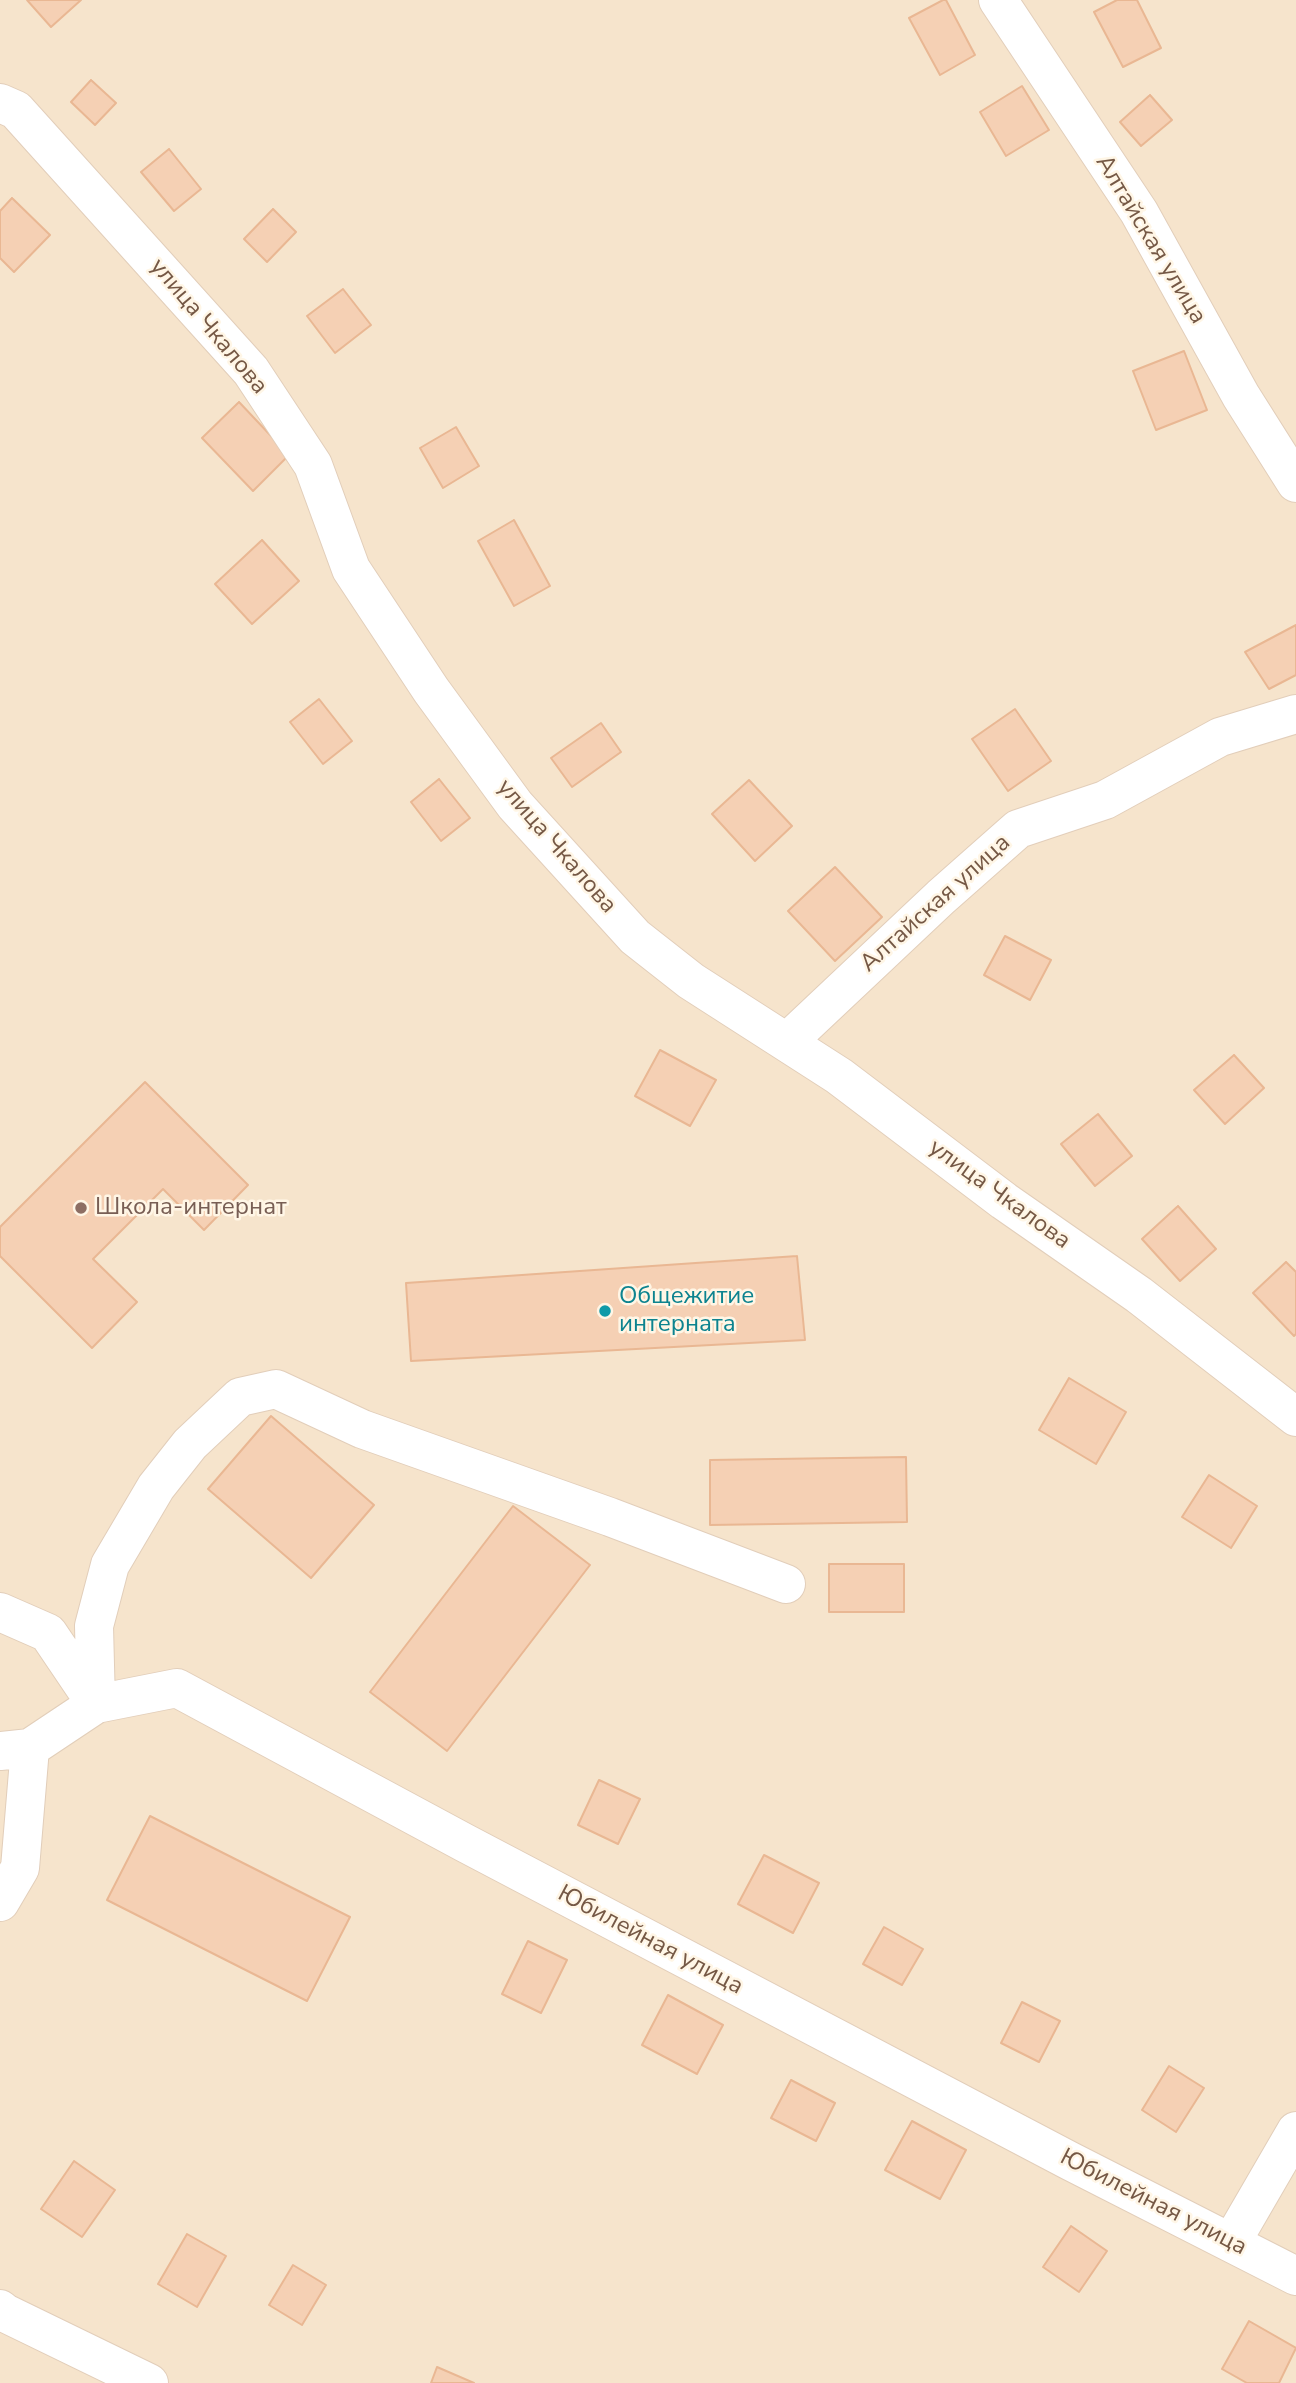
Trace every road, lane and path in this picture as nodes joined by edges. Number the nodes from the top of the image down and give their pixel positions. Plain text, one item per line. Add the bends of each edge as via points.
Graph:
1 (998, 0) edge
2 (0, 103) edge
3 (1296, 483) edge
4 (1296, 714) edge
5 (787, 1042) junction
6 (1296, 1417) edge
7 (786, 1584) dead end
8 (0, 1612) edge
9 (96, 1704) junction
10 (15, 1749) edge
11 (0, 1902) edge
12 (1296, 2131) edge
13 (1231, 2243) junction
14 (1296, 2276) edge
15 (0, 2309) edge
16 (149, 2383) edge

1 - 3 street, Алтайская улица via 1139,212 1241,397
2 - 5 street, улица Чкалова via 16,110 251,371 313,465 351,569 515,805 635,937 691,981
4 - 5 street, Алтайская улица via 1220,737 1105,800 1018,829
5 - 6 street, улица Чкалова via 1139,1295
7 - 9 street via 362,1429 276,1389 240,1397 190,1444 156,1487 110,1564 94,1626
8 - 9 street via 48,1633
9 - 10 street, Юбилейная улица
9 - 13 street, Юбилейная улица via 177,1688 477,1850
10 - 11 street via 20,1867
12 - 13 street
13 - 14 street, Юбилейная улица
15 - 16 street

